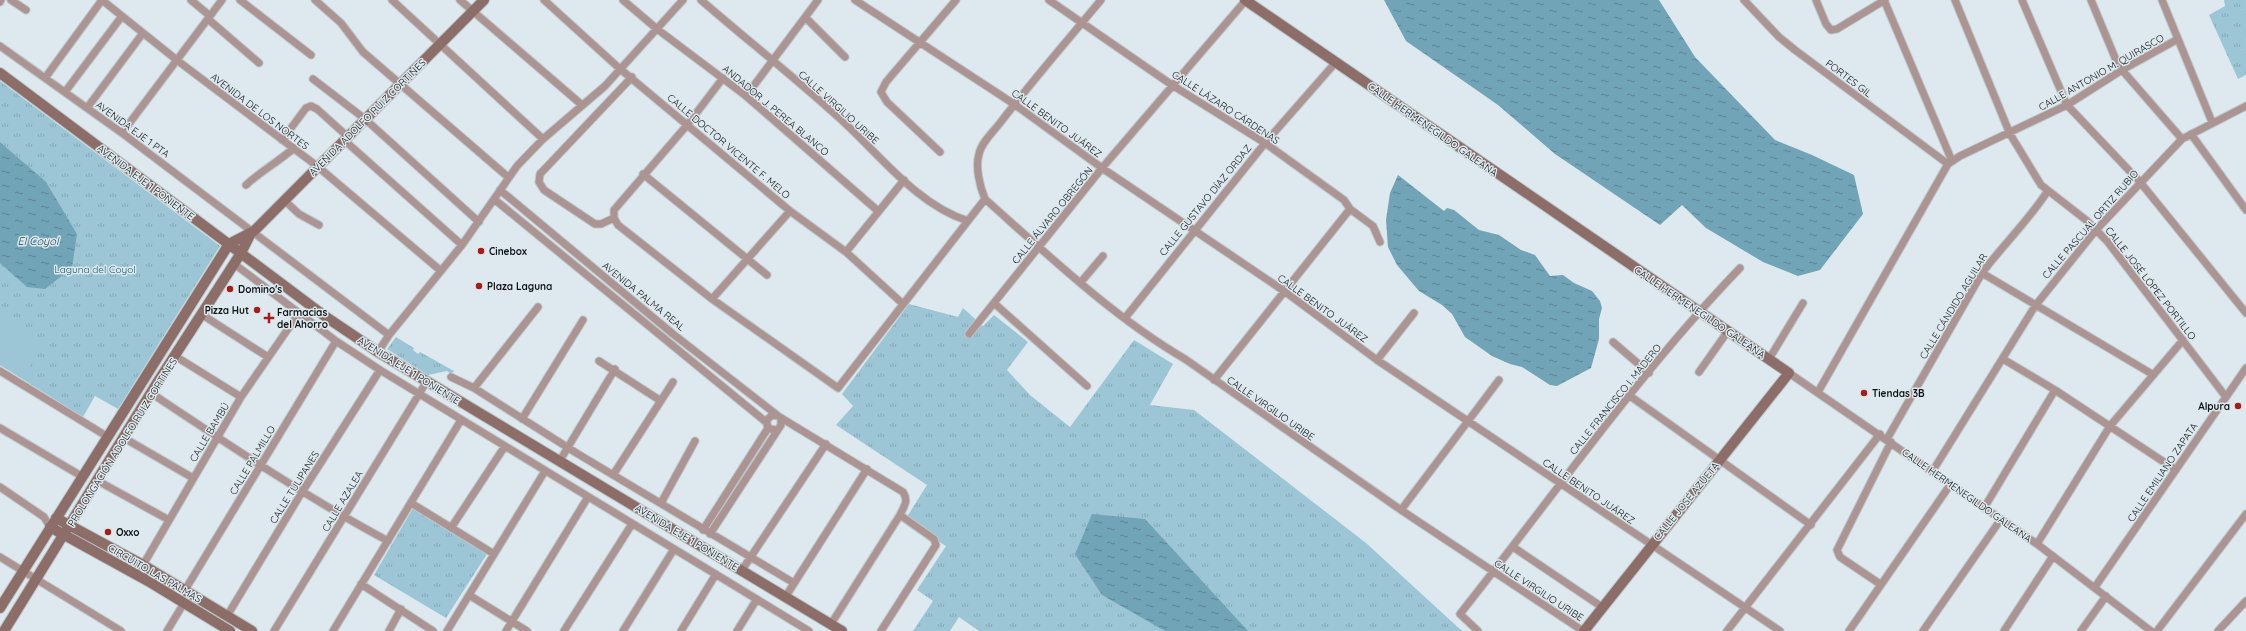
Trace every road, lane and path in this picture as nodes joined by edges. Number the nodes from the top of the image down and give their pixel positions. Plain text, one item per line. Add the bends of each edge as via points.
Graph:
1 (11, 0) edge
2 (102, 0) edge
3 (191, 0) edge
4 (222, 0) edge
5 (240, 0) edge
6 (315, 0) edge
7 (392, 0) edge
8 (460, 0) edge
9 (484, 0) edge
10 (544, 0) edge
11 (623, 0) edge
12 (683, 0) edge
13 (701, 0) edge
14 (818, 0) edge
15 (855, 0) edge
16 (956, 0) edge
17 (1049, 0) edge
18 (1101, 0) edge
19 (1245, 0) edge
20 (1744, 0) edge
21 (1816, 0) edge
22 (1884, 0) edge
23 (1955, 0) edge
24 (2022, 0) edge
25 (2091, 0) edge
26 (2162, 0) edge
27 (26, 10) dead end
28 (473, 11) junction
29 (122, 16) junction
30 (209, 18) junction
31 (806, 18) junction
32 (1082, 22) junction
33 (657, 29) junction
34 (143, 33) junction
35 (2178, 39) junction
36 (920, 42) junction
37 (440, 44) junction
38 (0, 46) edge
39 (310, 55) dead end
40 (845, 57) dead end
41 (178, 61) junction
42 (773, 62) junction
43 (1336, 62) junction
44 (259, 63) dead end
45 (619, 68) junction
46 (2122, 70) junction
47 (0, 73) edge
48 (632, 77) junction
49 (45, 78) junction
50 (723, 78) junction
51 (313, 79) dead end
52 (401, 84) junction
53 (1172, 85) junction
54 (65, 92) junction
55 (746, 96) junction
56 (1014, 104) junction
57 (582, 105) junction
58 (2067, 105) junction
59 (2246, 106) edge
60 (87, 108) junction
61 (365, 119) junction
62 (2212, 122) junction
63 (688, 124) junction
64 (122, 133) junction
65 (2010, 134) junction
66 (2191, 134) junction
67 (346, 138) junction
68 (543, 139) junction
69 (2182, 139) junction
70 (282, 140) junction
71 (1265, 143) junction
72 (294, 148) junction
73 (940, 152) dead end
74 (1950, 162) junction
75 (317, 166) junction
76 (1102, 168) junction
77 (643, 174) junction
78 (508, 177) junction
79 (904, 180) junction
80 (2140, 182) junction
81 (246, 185) dead end
82 (500, 190) junction
83 (2048, 192) junction
84 (494, 199) junction
85 (986, 199) junction
86 (284, 200) junction
87 (1350, 209) junction
88 (2246, 210) edge
89 (790, 211) junction
90 (878, 211) junction
91 (614, 218) junction
92 (968, 221) junction
93 (479, 222) junction
94 (319, 225) dead end
95 (2096, 230) junction
96 (1192, 231) junction
97 (252, 233) junction
98 (1380, 242) dead end
99 (229, 244) junction
100 (462, 245) junction
101 (1040, 247) junction
102 (846, 252) junction
103 (241, 253) junction
104 (1103, 256) dead end
105 (748, 259) junction
106 (584, 261) junction
107 (233, 263) junction
108 (579, 268) junction
109 (1740, 268) dead end
110 (441, 271) junction
111 (1982, 273) junction
112 (767, 275) dead end
113 (1081, 282) junction
114 (1284, 291) junction
115 (712, 299) junction
116 (994, 303) junction
117 (904, 304) junction
118 (1803, 304) dead end
119 (2036, 306) junction
120 (538, 307) dead end
121 (1698, 311) junction
122 (185, 313) junction
123 (299, 313) junction
124 (1414, 313) dead end
125 (2246, 313) edge
126 (200, 316) junction
127 (1125, 318) junction
128 (583, 320) dead end
129 (1728, 331) junction
130 (673, 334) junction
131 (969, 334) dead end
132 (389, 335) junction
133 (2183, 340) junction
134 (336, 341) junction
135 (669, 341) junction
136 (1613, 342) dead end
137 (378, 352) junction
138 (175, 356) junction
139 (268, 357) junction
140 (1769, 359) junction
141 (2003, 359) junction
142 (600, 360) dead end
143 (1377, 360) junction
144 (2246, 368) edge
145 (615, 369) junction
146 (380, 370) junction
147 (0, 371) edge
148 (1649, 372) junction
149 (1699, 372) dead end
150 (1789, 373) junction
151 (2152, 374) junction
152 (146, 376) junction
153 (451, 377) dead end
154 (1214, 380) junction
155 (1499, 380) dead end
156 (427, 381) junction
157 (673, 382) dead end
158 (157, 383) junction
159 (1087, 386) dead end
160 (474, 388) junction
161 (2055, 390) junction
162 (1818, 392) junction
163 (151, 393) junction
164 (420, 393) junction
165 (1630, 396) junction
166 (2226, 396) junction
167 (241, 397) junction
168 (661, 401) junction
169 (779, 417) junction
170 (522, 419) junction
171 (461, 420) junction
172 (1467, 421) junction
173 (767, 425) junction
174 (2110, 426) junction
175 (0, 428) edge
176 (777, 430) junction
177 (1880, 434) junction
178 (108, 437) junction
179 (124, 438) junction
180 (218, 438) junction
181 (1889, 440) junction
182 (695, 441) dead end
183 (826, 444) junction
184 (505, 446) junction
185 (568, 448) junction
186 (1719, 460) junction
187 (559, 462) junction
188 (260, 466) junction
189 (867, 469) junction
190 (2176, 470) junction
191 (546, 471) junction
192 (1932, 472) junction
193 (613, 475) junction
194 (83, 477) junction
195 (193, 478) junction
196 (98, 481) junction
197 (1560, 484) junction
198 (1950, 485) junction
199 (0, 487) edge
200 (302, 492) junction
201 (588, 497) junction
202 (411, 503) junction
203 (662, 503) junction
204 (1984, 508) junction
205 (1401, 510) junction
206 (2246, 514) edge
207 (900, 515) junction
208 (44, 517) junction
209 (56, 518) junction
210 (344, 518) junction
211 (2001, 519) junction
212 (169, 520) junction
213 (632, 524) junction
214 (70, 525) junction
215 (1811, 525) junction
216 (50, 527) junction
217 (451, 528) junction
218 (703, 530) junction
219 (710, 534) junction
220 (64, 535) junction
221 (388, 541) junction
222 (2037, 544) junction
223 (1651, 545) junction
224 (730, 546) junction
225 (1513, 547) junction
226 (674, 549) junction
227 (494, 554) junction
228 (2053, 556) junction
229 (0, 557) edge
230 (751, 557) junction
231 (723, 559) junction
232 (144, 565) junction
233 (742, 570) junction
234 (22, 571) junction
235 (1494, 572) junction
236 (716, 574) junction
237 (37, 579) junction
238 (794, 583) junction
239 (362, 584) junction
240 (1880, 584) junction
241 (2095, 587) junction
242 (185, 590) junction
243 (469, 595) junction
244 (786, 596) junction
245 (2106, 596) junction
246 (757, 599) junction
247 (2246, 601) edge
248 (184, 603) junction
249 (0, 608) edge
250 (1602, 608) junction
251 (401, 609) junction
252 (1744, 609) junction
253 (227, 616) junction
254 (512, 621) junction
255 (831, 624) junction
256 (797, 628) edge
257 (6, 630) edge
258 (121, 631) edge
259 (167, 631) edge
260 (230, 631) edge
261 (252, 631) edge
262 (274, 631) edge
263 (333, 631) edge
264 (389, 631) edge
265 (433, 631) edge
266 (447, 631) edge
267 (506, 631) edge
268 (527, 631) edge
269 (564, 631) edge
270 (623, 631) edge
271 (681, 631) edge
272 (737, 631) edge
273 (809, 631) edge
274 (842, 631) edge
275 (881, 631) edge
276 (1478, 631) edge
277 (1583, 631) edge
278 (1727, 631) edge
279 (1780, 631) edge
280 (1849, 631) edge
281 (1923, 631) edge
282 (2004, 631) edge
283 (2081, 631) edge
284 (2151, 631) edge
285 (2158, 631) edge
286 (2218, 631) edge

1 - 27 street
2 - 29 street, AVENIDA DE LOS NORTES
2 - 49 street
3 - 30 street
4 - 30 street
5 - 39 street
6 - 52 street via 341,23 363,52
7 - 37 street
8 - 28 street
9 - 28 street, AVENIDA ADOLFO RUIZ CORTINES
10 - 45 street, CALLE DOCTOR VICENTE F. MELO
11 - 33 street, ANDADOR J. PEREA BLANCO
12 - 33 street
13 - 42 street, CALLE VIRGILIO URIBE
14 - 31 street
15 - 36 street, CALLE BENITO JUÁREZ
16 - 36 street
17 - 32 street, CALLE LÁZARO CÁRDENAS
18 - 32 street
19 - 43 street, CALLE HERMENEGILDO GALEANA
19 - 53 street, CALLE ÁLVARO OBREGÓN
20 - 74 street, PORTES GIL via 1784,41
21 - 22 street via 1831,30 1837,29
22 - 74 street
23 - 65 street, CALLE JOSÉ LÓPEZ PORTILLO
24 - 58 street
25 - 46 street
26 - 35 street
28 - 37 street, AVENIDA ADOLFO RUIZ CORTINES
28 - 57 street
29 - 34 street, AVENIDA DE LOS NORTES
29 - 54 street
30 - 41 street
30 - 44 street
31 - 40 street
31 - 42 street
32 - 53 street, CALLE LÁZARO CÁRDENAS
32 - 56 street
33 - 45 street
33 - 50 street, ANDADOR J. PEREA BLANCO
34 - 41 street, AVENIDA DE LOS NORTES
34 - 60 street
35 - 46 street, CALLE ANTONIO M. QUIRASCO
35 - 62 street
36 - 56 street, CALLE BENITO JUÁREZ
36 - 73 street via 886,82 881,92 888,102
37 - 52 street, AVENIDA ADOLFO RUIZ CORTINES
37 - 68 street
38 - 49 street, AVENIDA EJE 1 PTA
41 - 64 street
41 - 70 street, AVENIDA DE LOS NORTES
42 - 55 street
42 - 79 street, CALLE VIRGILIO URIBE via 837,115
43 - 71 street, CALLE GUSTAVO DÍAZ ORDAZ
43 - 121 street, CALLE HERMENEGILDO GALEANA
45 - 48 street, CALLE DOCTOR VICENTE F. MELO
45 - 57 street via 605,86
46 - 58 street, CALLE ANTONIO M. QUIRASCO
46 - 69 street
47 - 99 street, AVENIDA EJE 1 PONIENTE
48 - 63 street, CALLE DOCTOR VICENTE F. MELO
48 - 91 street via 540,174 539,182 544,190 594,224 601,224
49 - 54 street, AVENIDA EJE 1 PTA
50 - 55 street, ANDADOR J. PEREA BLANCO
50 - 63 street
51 - 61 street
52 - 61 street, AVENIDA ADOLFO RUIZ CORTINES
52 - 78 street
53 - 71 street, CALLE LÁZARO CÁRDENAS
53 - 76 street, CALLE ÁLVARO OBREGÓN
54 - 60 street, AVENIDA EJE 1 PTA
55 - 90 street, ANDADOR J. PEREA BLANCO
56 - 76 street, CALLE BENITO JUÁREZ
56 - 85 street via 979,153 981,189
57 - 68 street
58 - 65 street, CALLE ANTONIO M. QUIRASCO
58 - 80 street
59 - 62 street, CALLE PASCUAL ORTIZ RUBIO
60 - 64 street, AVENIDA EJE 1 PTA
61 - 67 street, AVENIDA ADOLFO RUIZ CORTINES
61 - 93 street
62 - 66 street, CALLE PASCUAL ORTIZ RUBIO
63 - 77 street
63 - 89 street, CALLE DOCTOR VICENTE F. MELO
64 - 97 street, AVENIDA EJE 1 PTA
65 - 74 street, CALLE ANTONIO M. QUIRASCO
65 - 83 street, CALLE JOSÉ LÓPEZ PORTILLO via 2041,185
66 - 69 street, CALLE PASCUAL ORTIZ RUBIO
66 - 88 street
67 - 70 street via 311,106 306,108
67 - 75 street, AVENIDA ADOLFO RUIZ CORTINES
67 - 100 street
68 - 78 street
69 - 80 street, CALLE PASCUAL ORTIZ RUBIO
70 - 72 street, AVENIDA DE LOS NORTES
71 - 87 street, CALLE LÁZARO CÁRDENAS via 1344,200
71 - 96 street, CALLE GUSTAVO DÍAZ ORDAZ
72 - 75 street, AVENIDA DE LOS NORTES
72 - 81 street via 272,166 263,169
74 - 162 street
75 - 86 street, AVENIDA ADOLFO RUIZ CORTINES
75 - 110 street, AVENIDA DE LOS NORTES
76 - 96 street, CALLE BENITO JUÁREZ
76 - 101 street, CALLE ÁLVARO OBREGÓN
77 - 91 street via 614,210
77 - 105 street
78 - 82 street
79 - 90 street
79 - 92 street, CALLE VIRGILIO URIBE via 949,214
80 - 95 street, CALLE PASCUAL ORTIZ RUBIO
80 - 125 street
82 - 84 street
82 - 106 street, AVENIDA PALMA REAL
83 - 95 street, CALLE JOSÉ LÓPEZ PORTILLO
83 - 111 street, CALLE CÁNDIDO AGUILAR
84 - 93 street
84 - 108 street
85 - 92 street
85 - 101 street, CALLE VIRGILIO URIBE
86 - 94 street via 298,214
86 - 97 street, AVENIDA ADOLFO RUIZ CORTINES
87 - 98 street, CALLE LÁZARO CÁRDENAS via 1373,226
87 - 114 street
89 - 102 street, CALLE DOCTOR VICENTE F. MELO
89 - 105 street
90 - 102 street
91 - 115 street via 618,225
92 - 117 street
93 - 100 street
95 - 119 street, CALLE PASCUAL ORTIZ RUBIO
95 - 133 street, CALLE JOSÉ LÓPEZ PORTILLO
96 - 114 street, CALLE BENITO JUÁREZ
96 - 127 street, CALLE GUSTAVO DÍAZ ORDAZ
97 - 99 street, AVENIDA ADOLFO RUIZ CORTINES
97 - 103 street, AVENIDA ADOLFO RUIZ CORTINES
97 - 132 street, AVENIDA EJE 1 PTA
99 - 103 street, AVENIDA EJE 1 PONIENTE
99 - 122 street, PROLONGACIÓN ADOLFO RUIZ CORTINES
100 - 110 street
101 - 113 street, CALLE VIRGILIO URIBE
101 - 116 street, CALLE ÁLVARO OBREGÓN
102 - 117 street, CALLE DOCTOR VICENTE F. MELO
103 - 107 street, PROLONGACIÓN ADOLFO RUIZ CORTINES
103 - 137 street, AVENIDA EJE 1 PONIENTE via 326,317
104 - 113 street
105 - 112 street
105 - 115 street
106 - 108 street
106 - 130 street, AVENIDA PALMA REAL
107 - 123 street, AVENIDA EJE 1 PONIENTE
107 - 126 street, PROLONGACIÓN ADOLFO RUIZ CORTINES
108 - 135 street
109 - 121 street, CALLE FRANCISCO I. MADERO
110 - 132 street
111 - 119 street
111 - 181 street, CALLE CÁNDIDO AGUILAR
113 - 127 street, CALLE VIRGILIO URIBE
114 - 143 street, CALLE BENITO JUÁREZ
114 - 154 street
115 - 117 street via 838,388
116 - 131 street, CALLE ÁLVARO OBREGÓN
116 - 159 street
118 - 140 street
119 - 141 street, CALLE PASCUAL ORTIZ RUBIO
119 - 151 street
120 - 160 street
121 - 129 street, CALLE HERMENEGILDO GALEANA
121 - 148 street, CALLE FRANCISCO I. MADERO
122 - 126 street
122 - 152 street, PROLONGACIÓN ADOLFO RUIZ CORTINES
123 - 134 street, AVENIDA EJE 1 PONIENTE
123 - 139 street, CALLE BAMBÚ
124 - 143 street
126 - 138 street, PROLONGACIÓN ADOLFO RUIZ CORTINES
126 - 139 street
127 - 154 street, CALLE VIRGILIO URIBE via 1149,338
128 - 170 street
129 - 140 street, CALLE HERMENEGILDO GALEANA
129 - 149 street
130 - 135 street
130 - 169 street, AVENIDA PALMA REAL
132 - 137 street
133 - 151 street
133 - 166 street, CALLE JOSÉ LÓPEZ PORTILLO
134 - 146 street, AVENIDA EJE 1 PONIENTE
134 - 188 street, CALLE PALMILLO
135 - 173 street
136 - 148 street
137 - 156 street, AVENIDA EJE 1 PONIENTE
138 - 158 street, PROLONGACIÓN ADOLFO RUIZ CORTINES
138 - 167 street
139 - 167 street, CALLE BAMBÚ
140 - 150 street, CALLE HERMENEGILDO GALEANA
141 - 161 street
141 - 192 street, CALLE PASCUAL ORTIZ RUBIO
142 - 145 street
143 - 172 street, CALLE BENITO JUÁREZ
144 - 166 street, CALLE EMILIANO ZAPATA
145 - 168 street
145 - 185 street
146 - 164 street, AVENIDA EJE 1 PONIENTE
146 - 200 street, CALLE TULIPANES
147 - 178 street
148 - 165 street, CALLE FRANCISCO I. MADERO
150 - 162 street, CALLE HERMENEGILDO GALEANA
150 - 186 street, CALLE JOSÉ AZUETA
151 - 174 street
152 - 158 street
152 - 178 street, PROLONGACIÓN ADOLFO RUIZ CORTINES
153 - 160 street, AVENIDA EJE 1 PONIENTE
154 - 205 street, CALLE VIRGILIO URIBE
155 - 172 street
156 - 164 street, CALLE AZALEA
156 - 187 street, AVENIDA EJE 1 PONIENTE
157 - 168 street
158 - 163 street, PROLONGACIÓN ADOLFO RUIZ CORTINES
160 - 170 street, AVENIDA EJE 1 PONIENTE
161 - 174 street
161 - 204 street
162 - 177 street, CALLE HERMENEGILDO GALEANA
163 - 179 street, PROLONGACIÓN ADOLFO RUIZ CORTINES
163 - 180 street
164 - 171 street, AVENIDA EJE 1 PONIENTE
164 - 210 street, CALLE AZALEA
165 - 186 street
165 - 197 street, CALLE FRANCISCO I. MADERO
166 - 190 street, CALLE EMILIANO ZAPATA
167 - 180 street, CALLE BAMBÚ
168 - 193 street
169 - 173 street via 770,416
169 - 176 street via 781,425
169 - 183 street, AVENIDA PALMA REAL
170 - 185 street, AVENIDA EJE 1 PONIENTE
171 - 184 street, AVENIDA EJE 1 PONIENTE
171 - 202 street
172 - 197 street, CALLE BENITO JUÁREZ
172 - 205 street
173 - 176 street
173 - 218 street
174 - 190 street
174 - 222 street
175 - 194 street
176 - 219 street
177 - 181 street, CALLE HERMENEGILDO GALEANA
177 - 215 street
178 - 194 street, PROLONGACIÓN ADOLFO RUIZ CORTINES
179 - 195 street
179 - 196 street, PROLONGACIÓN ADOLFO RUIZ CORTINES
180 - 188 street
180 - 195 street, CALLE BAMBÚ
181 - 192 street, CALLE HERMENEGILDO GALEANA
181 - 240 street, CALLE CÁNDIDO AGUILAR via 1837,550 1840,557
182 - 203 street
183 - 189 street, AVENIDA PALMA REAL
183 - 230 street
184 - 191 street, AVENIDA EJE 1 PONIENTE
184 - 217 street
185 - 187 street
185 - 193 street, AVENIDA EJE 1 PONIENTE
186 - 215 street
186 - 223 street, CALLE JOSÉ AZUETA
187 - 231 street, AVENIDA EJE 1 PONIENTE
188 - 200 street
188 - 242 street, CALLE PALMILLO
189 - 207 street, AVENIDA PALMA REAL via 903,492 906,503
189 - 238 street
190 - 241 street, CALLE EMILIANO ZAPATA
191 - 201 street, AVENIDA EJE 1 PONIENTE
191 - 227 street
192 - 198 street, CALLE HERMENEGILDO GALEANA
193 - 203 street, AVENIDA EJE 1 PONIENTE
194 - 209 street, PROLONGACIÓN ADOLFO RUIZ CORTINES
195 - 212 street, CALLE BAMBÚ
196 - 212 street
196 - 214 street, PROLONGACIÓN ADOLFO RUIZ CORTINES
197 - 223 street, CALLE BENITO JUÁREZ
197 - 225 street, CALLE FRANCISCO I. MADERO
198 - 204 street, CALLE HERMENEGILDO GALEANA
198 - 240 street
199 - 208 street
200 - 210 street
200 - 253 street, CALLE TULIPANES
201 - 213 street, AVENIDA EJE 1 PONIENTE
201 - 254 street
202 - 217 street
202 - 221 street
203 - 218 street, AVENIDA EJE 1 PONIENTE
204 - 211 street, CALLE HERMENEGILDO GALEANA
205 - 235 street, CALLE VIRGILIO URIBE
206 - 285 street
207 - 255 street
207 - 275 street via 934,539 936,545
208 - 209 street
208 - 216 street
209 - 214 street, CIRCUITO LAS PALMAS
209 - 216 street, PROLONGACIÓN ADOLFO RUIZ CORTINES
210 - 221 street
210 - 262 street, CALLE AZALEA
211 - 222 street, CALLE HERMENEGILDO GALEANA
211 - 281 street
212 - 232 street, CALLE BAMBÚ
213 - 226 street, AVENIDA EJE 1 PONIENTE
213 - 269 street
214 - 220 street, PROLONGACIÓN ADOLFO RUIZ CORTINES
214 - 232 street, CIRCUITO LAS PALMAS
215 - 252 street
216 - 220 street, CIRCUITO LAS PALMAS
216 - 234 street, PROLONGACIÓN ADOLFO RUIZ CORTINES
217 - 227 street
218 - 219 street, AVENIDA EJE 1 PONIENTE
219 - 224 street, AVENIDA EJE 1 PONIENTE
220 - 237 street, PROLONGACIÓN ADOLFO RUIZ CORTINES
220 - 248 street, CIRCUITO LAS PALMAS
221 - 239 street
222 - 228 street, CALLE HERMENEGILDO GALEANA
223 - 250 street, CALLE JOSÉ AZUETA
223 - 252 street, CALLE BENITO JUÁREZ
224 - 230 street, AVENIDA EJE 1 PONIENTE
224 - 231 street
225 - 235 street, CALLE FRANCISCO I. MADERO
225 - 250 street
226 - 236 street, AVENIDA EJE 1 PONIENTE
226 - 270 street
227 - 243 street
228 - 241 street, CALLE HERMENEGILDO GALEANA
228 - 282 street
229 - 234 street
230 - 233 street
230 - 238 street, AVENIDA EJE 1 PONIENTE
231 - 233 street, AVENIDA EJE 1 PONIENTE
232 - 242 street, CIRCUITO LAS PALMAS
233 - 244 street, AVENIDA EJE 1 PONIENTE
234 - 237 street
234 - 249 street, PROLONGACIÓN ADOLFO RUIZ CORTINES
235 - 276 street, CALLE FRANCISCO I. MADERO via 1460,614
235 - 277 street, CALLE VIRGILIO URIBE
236 - 246 street, AVENIDA EJE 1 PONIENTE
236 - 271 street
237 - 257 street, PROLONGACIÓN ADOLFO RUIZ CORTINES
237 - 258 street
238 - 244 street
239 - 251 street
239 - 263 street
240 - 280 street
241 - 245 street, CALLE HERMENEGILDO GALEANA
242 - 253 street, CIRCUITO LAS PALMAS
243 - 254 street
243 - 266 street
244 - 255 street, AVENIDA EJE 1 PONIENTE
245 - 283 street
245 - 284 street, CALLE HERMENEGILDO GALEANA
246 - 256 street, AVENIDA EJE 1 PONIENTE
246 - 272 street
247 - 286 street
248 - 259 street
248 - 260 street, CIRCUITO LAS PALMAS
250 - 277 street, CALLE JOSÉ AZUETA
251 - 264 street
251 - 265 street
252 - 278 street
252 - 279 street, CALLE BENITO JUÁREZ
253 - 261 street, CIRCUITO LAS PALMAS
254 - 267 street
254 - 268 street
255 - 274 street, AVENIDA EJE 1 PONIENTE
256 - 273 street, AVENIDA EJE 1 PONIENTE

